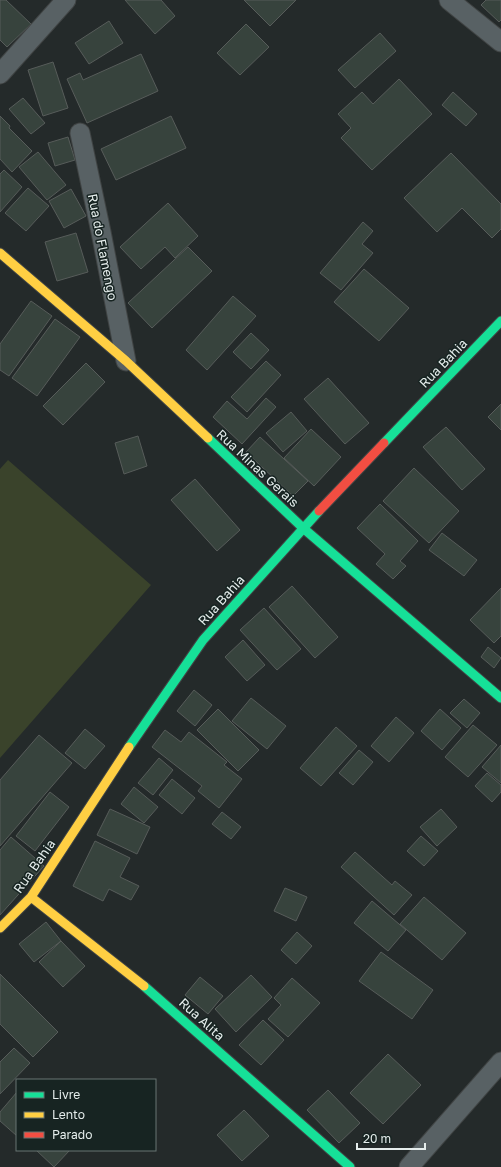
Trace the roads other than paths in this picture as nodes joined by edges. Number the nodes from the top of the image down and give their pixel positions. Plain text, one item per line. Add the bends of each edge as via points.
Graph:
1 (66, 0) edge
2 (449, 0) edge
3 (501, 42) edge
4 (0, 74) edge
5 (80, 133) dead end
6 (0, 253) edge
7 (501, 321) edge
8 (126, 361) junction
9 (303, 528) junction
10 (501, 698) edge
11 (31, 897) junction
12 (0, 928) edge
13 (501, 1062) edge
14 (350, 1167) edge
15 (409, 1167) edge

1 - 4 street
2 - 3 street
5 - 8 street, Rua do Flamengo
6 - 8 street, Rua Minas Gerais
7 - 9 street, Rua Bahia
8 - 9 street, Rua Minas Gerais
9 - 10 street, Rua Minas Gerais
9 - 11 street, Rua Bahia via 203,640 123,754
11 - 12 street, Rua Bahia
11 - 14 street, Rua Alita via 154,994
13 - 15 street

